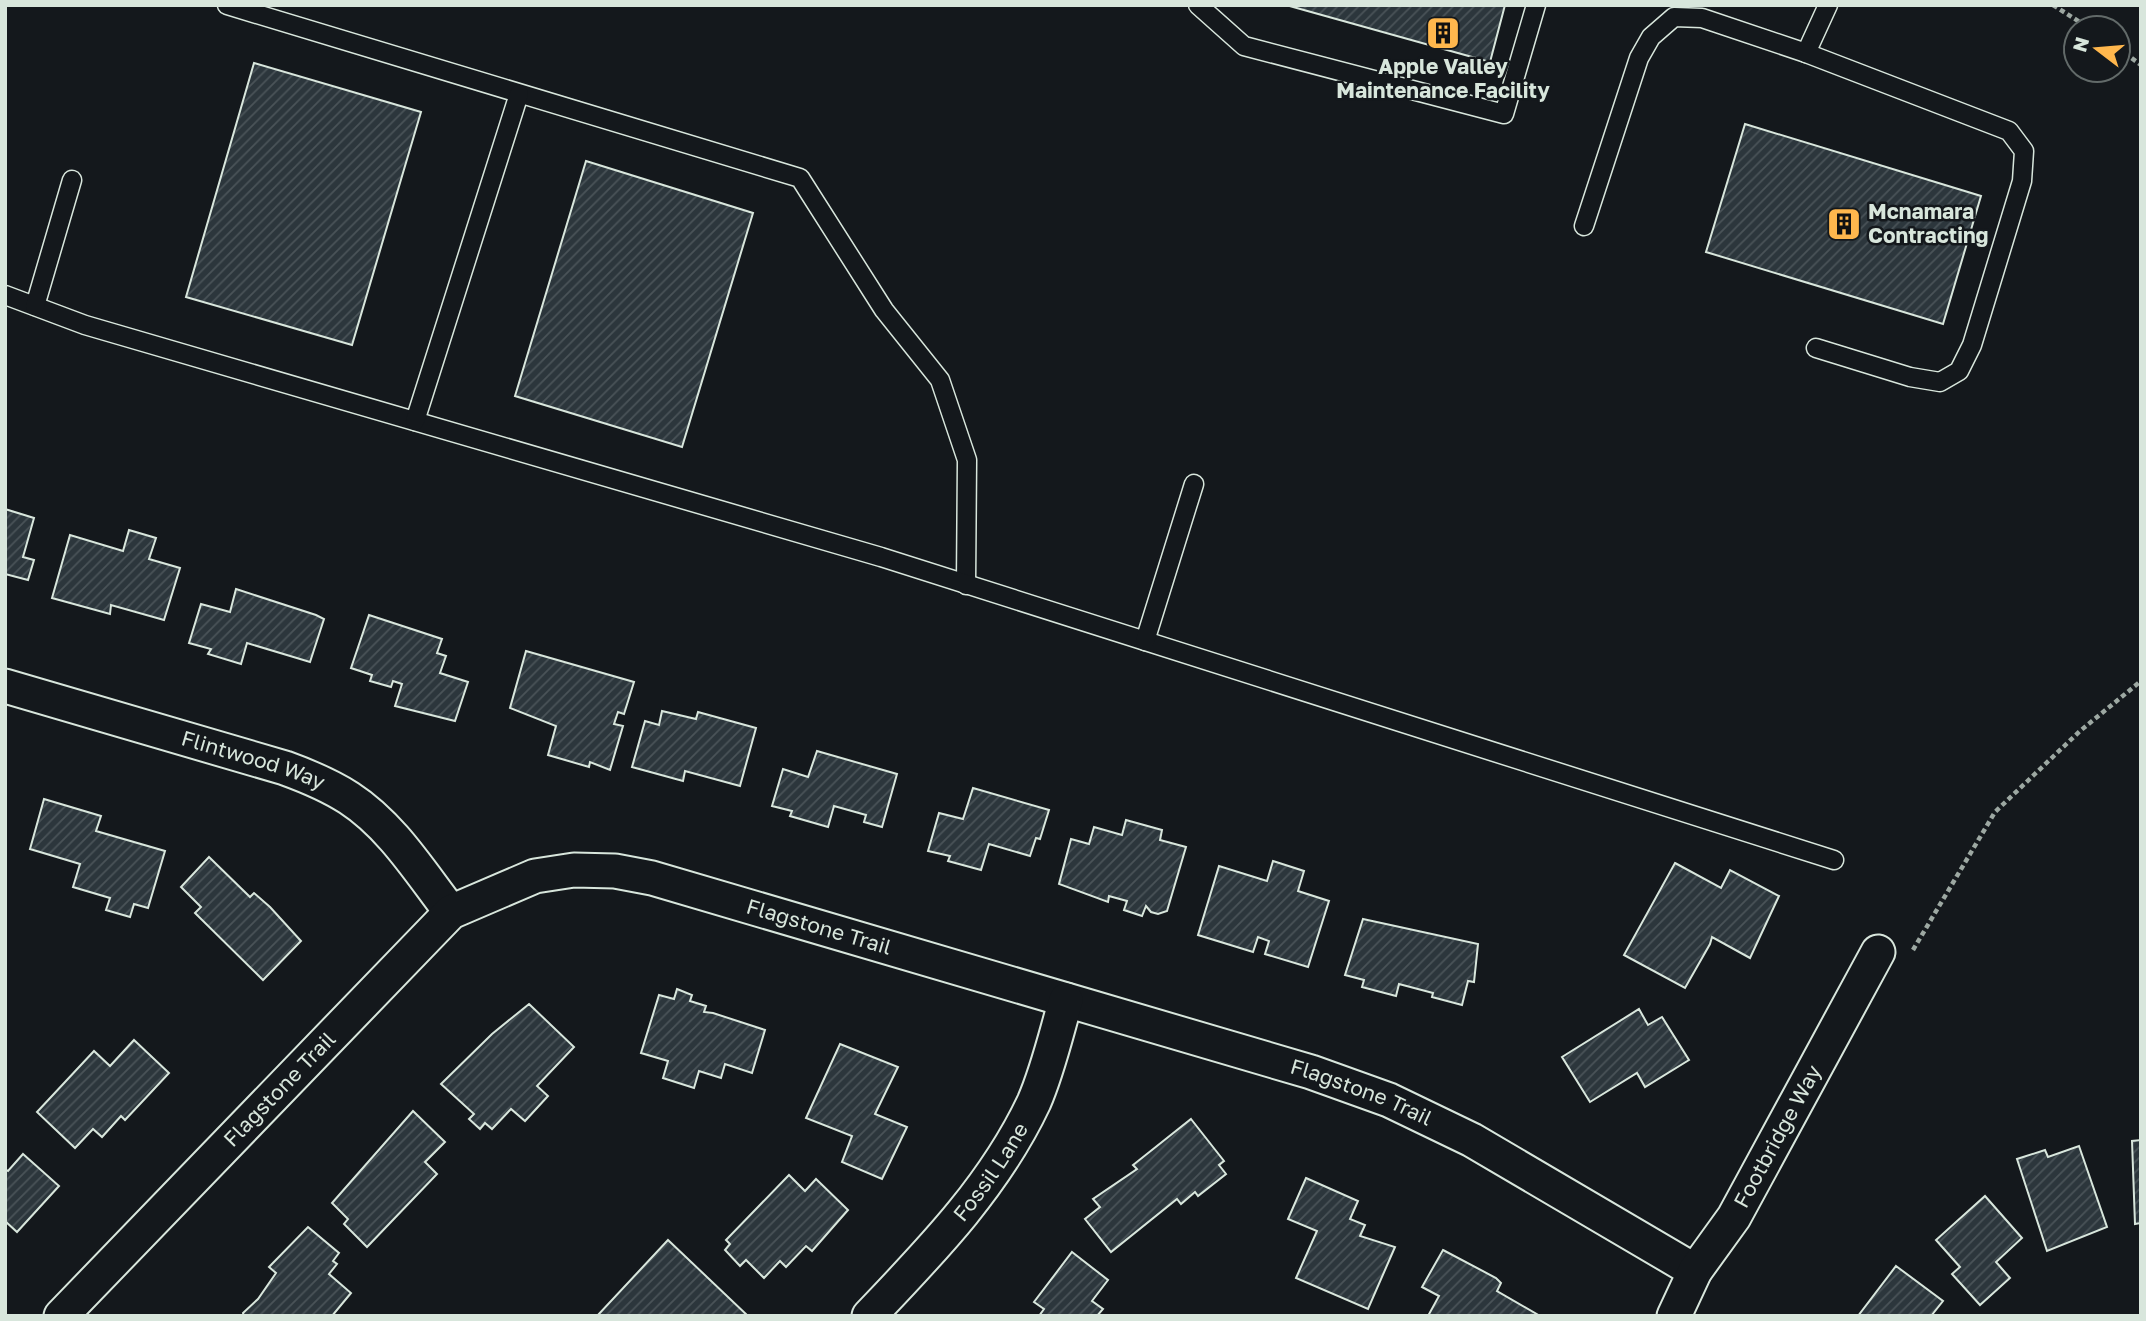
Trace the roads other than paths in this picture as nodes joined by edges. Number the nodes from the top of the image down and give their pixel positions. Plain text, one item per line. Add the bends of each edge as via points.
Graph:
1 (227, 5) edge
2 (1198, 5) edge
3 (1536, 5) edge
4 (1828, 5) edge
5 (1806, 53) junction
6 (519, 93) junction
7 (72, 180) dead end
8 (1584, 226) dead end
9 (5, 295) edge
10 (36, 306) junction
11 (1816, 348) dead end
12 (415, 421) junction
13 (1194, 484) dead end
14 (966, 584) junction
15 (1144, 641) junction
16 (5, 686) edge
17 (1833, 860) dead end
18 (451, 912) junction
19 (1878, 952) dead end
20 (1066, 1000) junction
21 (1695, 1271) junction
22 (61, 1316) edge
23 (869, 1316) edge
24 (1674, 1316) edge

1 - 6 lane
2 - 3 lane via 1244,46 1504,114
4 - 5 lane
5 - 8 lane via 1702,18 1674,17 1651,37 1639,58
5 - 11 lane via 2008,131 2024,151 2022,181 1972,345 1959,371 1940,382
6 - 12 lane
6 - 14 lane via 800,178 884,310 940,380 967,460
7 - 10 lane
9 - 10 lane
10 - 12 lane
12 - 14 lane
13 - 15 lane
14 - 15 lane
15 - 17 lane
16 - 18 street, Flintwood Way via 320,781 379,822
18 - 20 street, Flagstone Trail via 535,876 615,871
18 - 22 street, Flagstone Trail
19 - 21 street, Footbridge Way via 1734,1217
20 - 21 street, Flagstone Trail via 1311,1072 1389,1100 1472,1140
20 - 23 street, Fossil Lane via 1035,1100 1009,1150 942,1239
21 - 24 street, Footbridge Way

